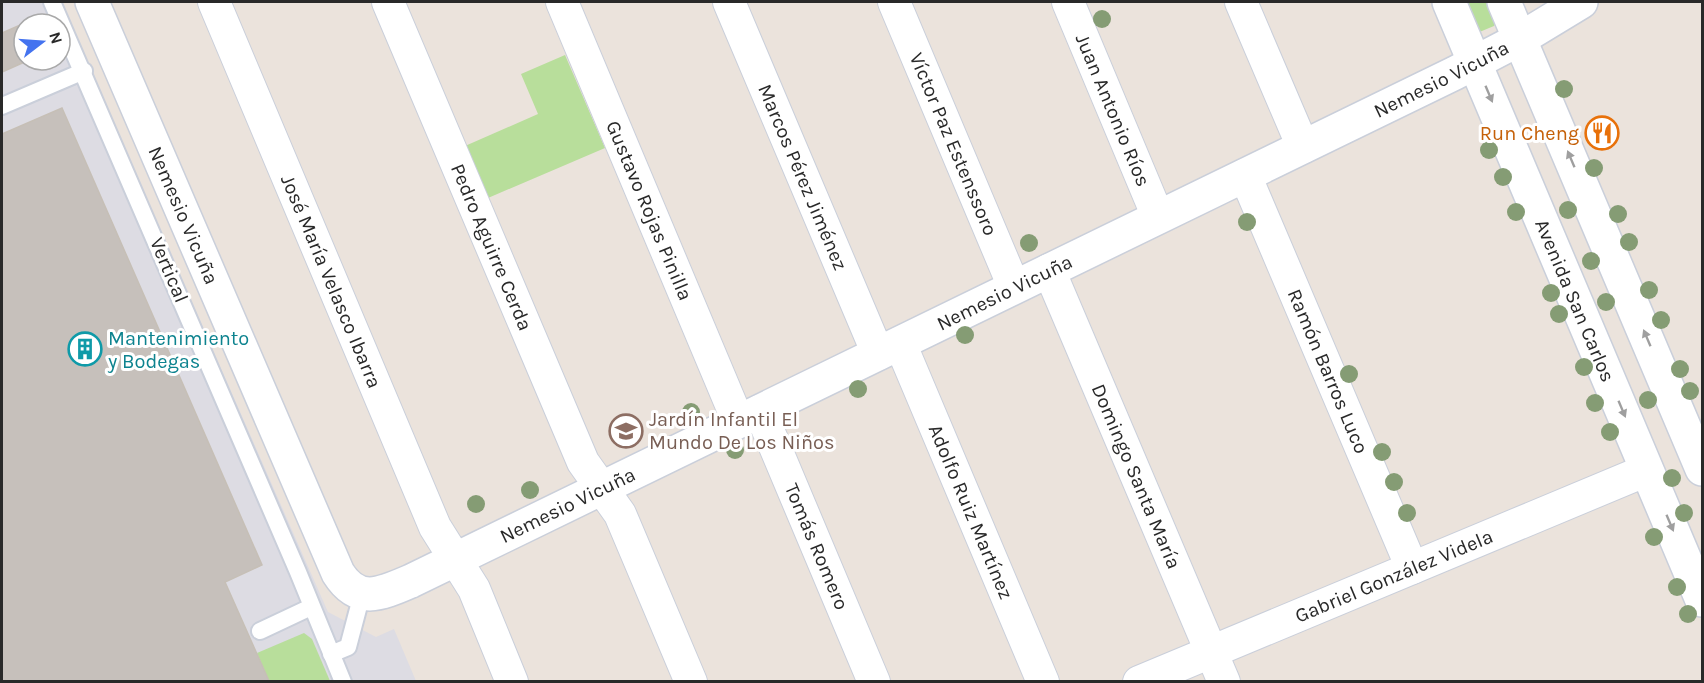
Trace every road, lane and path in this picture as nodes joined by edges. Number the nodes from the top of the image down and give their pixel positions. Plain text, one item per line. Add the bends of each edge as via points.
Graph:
1 (52, 2) edge
2 (92, 2) edge
3 (214, 2) edge
4 (388, 2) edge
5 (562, 2) edge
6 (729, 2) edge
7 (894, 2) edge
8 (1068, 2) edge
9 (1241, 2) edge
10 (1449, 2) edge
11 (1504, 2) edge
12 (1581, 2) edge
13 (1520, 39) junction
14 (1476, 62) junction
15 (84, 71) junction
16 (2, 106) edge
17 (1303, 147) junction
18 (1245, 175) junction
19 (1158, 217) junction
20 (1049, 270) junction
21 (1014, 287) junction
22 (889, 348) junction
23 (749, 416) junction
24 (1700, 456) edge
25 (1647, 470) junction
26 (602, 488) junction
27 (456, 559) junction
28 (1412, 568) junction
29 (362, 594) junction
30 (1702, 600) edge
31 (311, 607) junction
32 (260, 631) dead end
33 (1211, 652) junction
34 (331, 654) junction
35 (343, 681) edge
36 (512, 681) edge
37 (691, 681) edge
38 (874, 681) edge
39 (1043, 681) edge
40 (1139, 681) edge
41 (1224, 681) edge

1 - 15 lane, Vertical
2 - 29 street, Nemesio Vicuña via 338,573 344,583
3 - 27 street, José María Velasco Ibarra via 435,527
4 - 26 street, Pedro Aguirre Cerda via 583,462
5 - 23 street, Gustavo Rojas Pinilla
6 - 22 street, Marcos Pérez Jiménez
7 - 21 street, Víctor Paz Estenssoro
8 - 19 street, Juan Antonio Ríos
9 - 17 street
10 - 14 street, Avenida San Carlos
11 - 13 street
12 - 13 street, Nemesio Vicuña
13 - 14 street, Nemesio Vicuña
24 -> 13 street
14 - 17 street, Nemesio Vicuña
14 -> 25 street, Avenida San Carlos
15 - 16 lane
15 - 31 lane, Vertical
17 - 18 street, Nemesio Vicuña
18 - 19 street, Nemesio Vicuña
18 - 28 street, Ramón Barros Luco
19 - 20 street, Nemesio Vicuña
20 - 21 street, Nemesio Vicuña
20 - 33 street, Domingo Santa María
21 - 22 street, Nemesio Vicuña
22 - 23 street, Nemesio Vicuña
22 - 39 street, Adolfo Ruiz Martínez
23 - 26 street, Nemesio Vicuña
23 - 38 street, Tomás Romero
25 - 28 street, Gabriel González Videla
25 -> 30 street, Avenida San Carlos
26 - 27 street, Nemesio Vicuña
26 - 37 street, Pedro Aguirre Cerda via 620,514
27 - 29 street, Nemesio Vicuña via 396,588
27 - 36 street, José María Velasco Ibarra via 474,589
28 - 33 street, Gabriel González Videla
29 - 34 lane via 348,647
31 - 32 lane
31 - 34 lane, Vertical
33 - 40 street, Gabriel González Videla
33 - 41 street, Domingo Santa María
34 - 35 lane, Vertical

